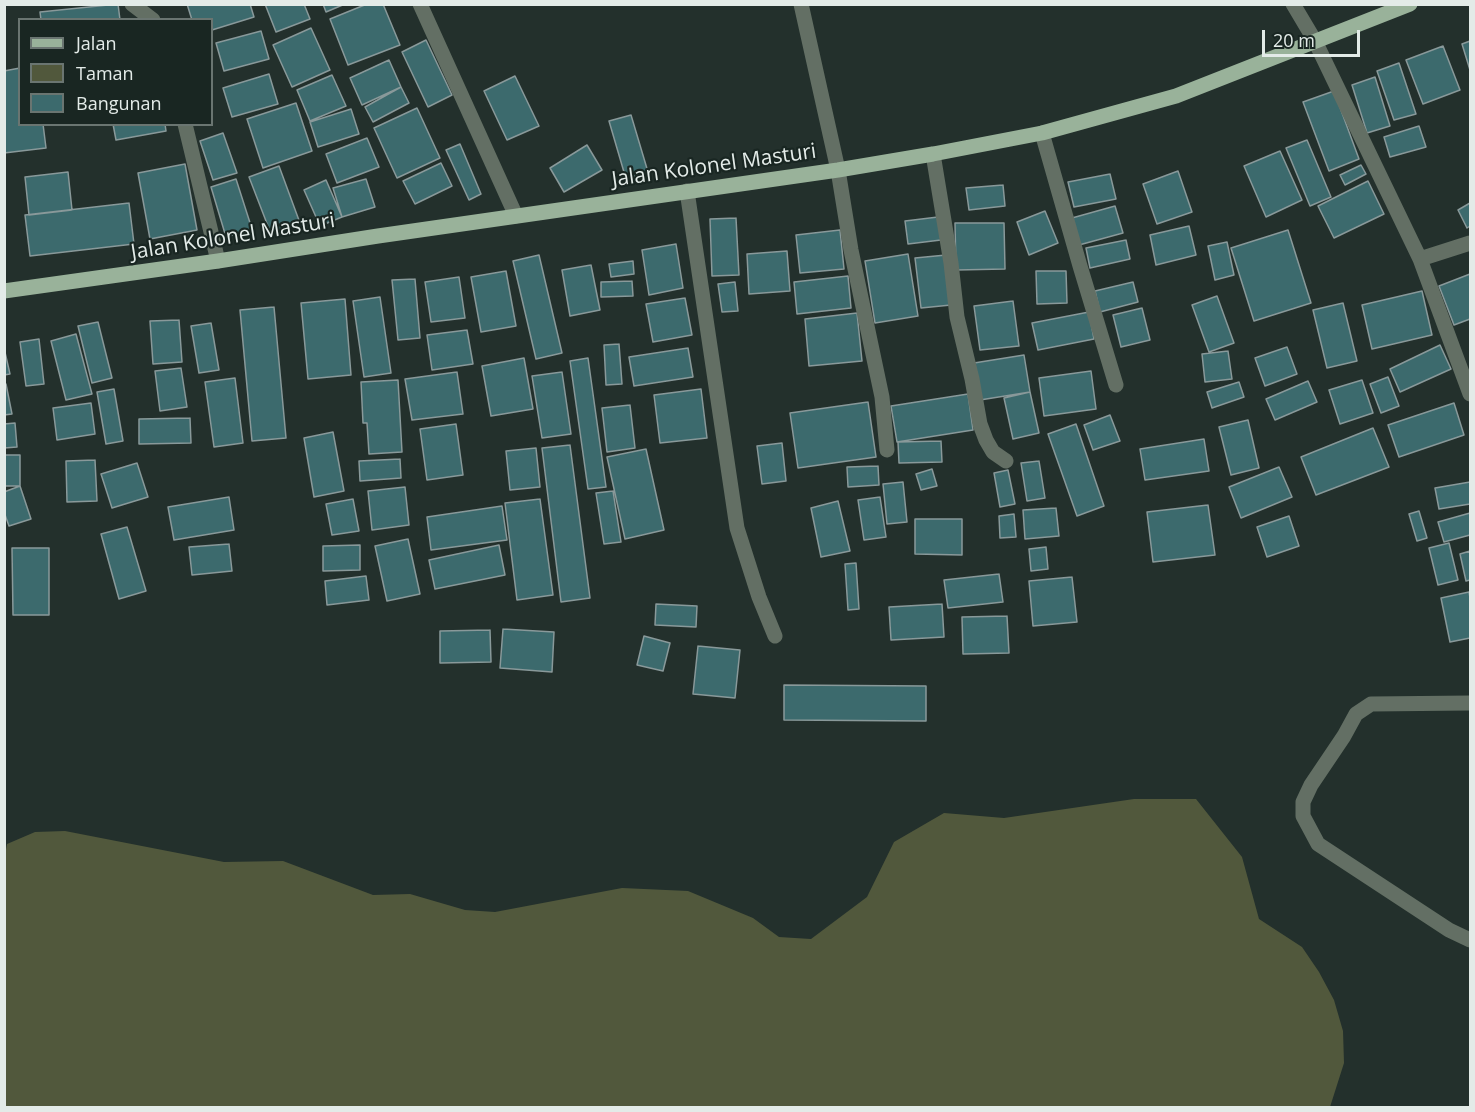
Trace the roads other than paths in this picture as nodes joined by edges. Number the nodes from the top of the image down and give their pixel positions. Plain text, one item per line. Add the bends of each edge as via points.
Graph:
1 (132, 4) edge
2 (420, 4) edge
3 (801, 4) edge
4 (1293, 4) edge
5 (1410, 4) edge
6 (150, 18) edge
7 (1315, 41) junction
8 (185, 126) edge
9 (1042, 133) junction
10 (933, 154) junction
11 (837, 170) junction
12 (687, 191) junction
13 (516, 216) junction
14 (1470, 243) edge
15 (1420, 259) junction
16 (218, 261) junction
17 (4, 291) edge
18 (1116, 385) dead end
19 (1470, 394) edge
20 (887, 450) dead end
21 (1006, 461) dead end
22 (775, 636) dead end
23 (1470, 703) edge
24 (1470, 940) edge

1 - 6 street
2 - 13 street
3 - 11 street
4 - 7 street
5 - 7 main road, Jalan Kolonel Masturi
7 - 9 main road, Jalan Kolonel Masturi via 1176,96
7 - 15 street
8 - 16 street
9 - 10 main road, Jalan Kolonel Masturi
9 - 18 street
10 - 11 main road, Jalan Kolonel Masturi
10 - 21 street via 957,317 980,424 993,452
11 - 12 main road, Jalan Kolonel Masturi
11 - 20 street via 882,397
12 - 13 main road, Jalan Kolonel Masturi
12 - 22 street via 737,528
13 - 16 main road, Jalan Kolonel Masturi
14 - 15 street
15 - 19 street
16 - 17 main road, Jalan Kolonel Masturi
23 - 24 street via 1371,704 1356,714 1311,785 1303,816 1318,844

